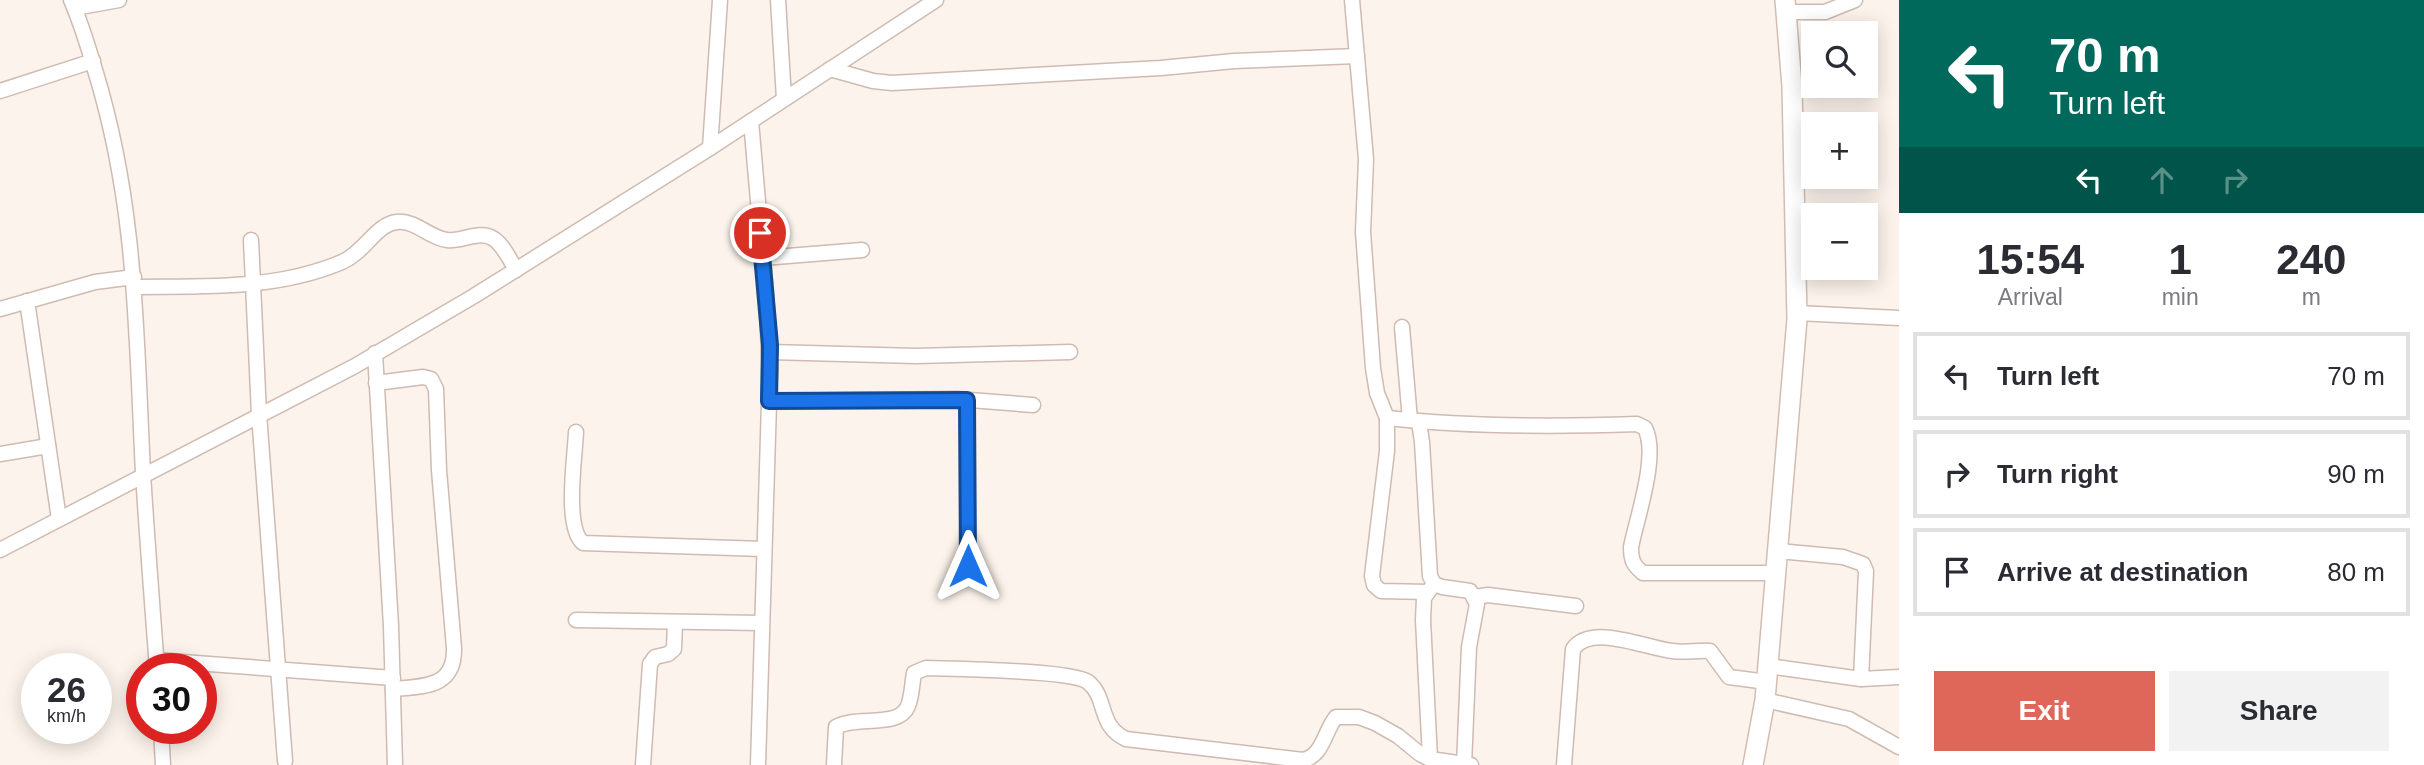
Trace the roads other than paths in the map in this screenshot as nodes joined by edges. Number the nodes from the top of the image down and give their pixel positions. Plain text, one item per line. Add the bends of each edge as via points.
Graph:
1 (119, 0) edge
2 (720, 0) edge
3 (778, 0) edge
4 (936, 0) edge
5 (1352, 0) edge
6 (1855, 0) edge
7 (73, 4) edge
8 (1786, 6) edge
9 (1357, 56) junction
10 (93, 61) junction
11 (830, 69) junction
12 (0, 91) edge
13 (784, 99) junction
14 (751, 121) junction
15 (710, 148) junction
16 (251, 240) dead end
17 (862, 250) dead end
18 (763, 258) junction
19 (516, 270) junction
20 (135, 282) junction
21 (254, 284) junction
22 (27, 301) junction
23 (0, 309) edge
24 (1797, 313) junction
25 (1899, 318) edge
26 (1402, 327) dead end
27 (770, 352) junction
28 (1070, 352) dead end
29 (375, 353) junction
30 (376, 383) junction
31 (967, 400) junction
32 (769, 401) junction
33 (1033, 405) dead end
34 (259, 414) junction
35 (1387, 418) junction
36 (1414, 421) junction
37 (576, 432) dead end
38 (48, 446) junction
39 (0, 454) edge
40 (143, 474) junction
41 (59, 519) junction
42 (763, 549) junction
43 (0, 550) edge
44 (1778, 551) junction
45 (968, 566) dead end
46 (1776, 573) junction
47 (1431, 588) junction
48 (1475, 597) junction
49 (1576, 606) dead end
50 (576, 620) dead end
51 (676, 622) junction
52 (761, 623) junction
53 (155, 653) edge
54 (217, 666) edge
55 (278, 669) junction
56 (1899, 677) edge
57 (1861, 679) junction
58 (1766, 682) junction
59 (393, 683) junction
60 (162, 744) edge
61 (1899, 747) edge
62 (1318, 758) edge
63 (1430, 759) junction
64 (285, 761) dead end
65 (163, 765) edge
66 (395, 765) edge
67 (643, 765) edge
68 (758, 765) edge
69 (834, 765) edge
70 (1464, 765) edge
71 (1471, 765) edge
72 (1564, 765) edge
73 (1753, 765) edge

1 - 7 street
2 - 15 street
3 - 13 street
4 - 11 street
5 - 9 street
6 - 8 street via 1825,12
7 - 10 street
8 - 24 street
9 - 11 street via 892,83
9 - 35 street via 1366,159 1363,232 1373,368
10 - 12 street
10 - 20 street via 116,146
11 - 13 street
13 - 14 street
14 - 15 street
14 - 18 street
15 - 19 street
16 - 21 street
17 - 18 street
18 - 27 street
19 - 21 street via 503,249 487,236 446,240 398,222 386,224 363,248 342,261
19 - 29 street
20 - 21 street via 205,287
20 - 22 street via 94,282
20 - 40 street
21 - 34 street
22 - 23 street
22 - 38 street
24 - 25 street
24 - 44 street
26 - 36 street
27 - 28 street via 916,356
27 - 32 street
29 - 30 street
29 - 34 street
30 - 59 street
30 - 59 street via 423,377 431,379 436,389 454,648 451,671 444,678 427,685
31 - 32 street
31 - 33 street
31 - 45 street
32 - 42 street
34 - 40 street
34 - 55 street
35 - 36 street
35 - 47 street via 1371,576 1381,592
36 - 46 street via 1567,427 1637,424 1649,435 1650,461 1631,547 1636,568 1643,573
36 - 47 street via 1422,442
37 - 42 street via 572,519 576,537 583,543
38 - 39 street
38 - 41 street
40 - 41 street
40 - 53 street
41 - 43 street
42 - 52 street
44 - 46 street
44 - 57 street via 1843,557 1863,564
46 - 58 street
47 - 48 street via 1470,591
47 - 63 street via 1424,598 1423,620
48 - 49 street
48 - 70 street
50 - 51 street
51 - 52 street
51 - 67 street via 674,649 650,664
52 - 68 street
54 - 55 street
55 - 59 street
55 - 64 street
56 - 57 street
57 - 58 street
58 - 61 street
58 - 72 street via 1729,677 1710,650 1670,651 1615,639 1585,638 1573,649
58 - 73 street
59 - 66 street
60 - 65 street
62 - 63 street via 1329,725 1336,717 1345,716 1375,723
62 - 69 street via 1303,760 1126,738 1112,730 1094,689 1079,678 926,668 914,673 903,714 836,727
63 - 70 street
70 - 71 street

